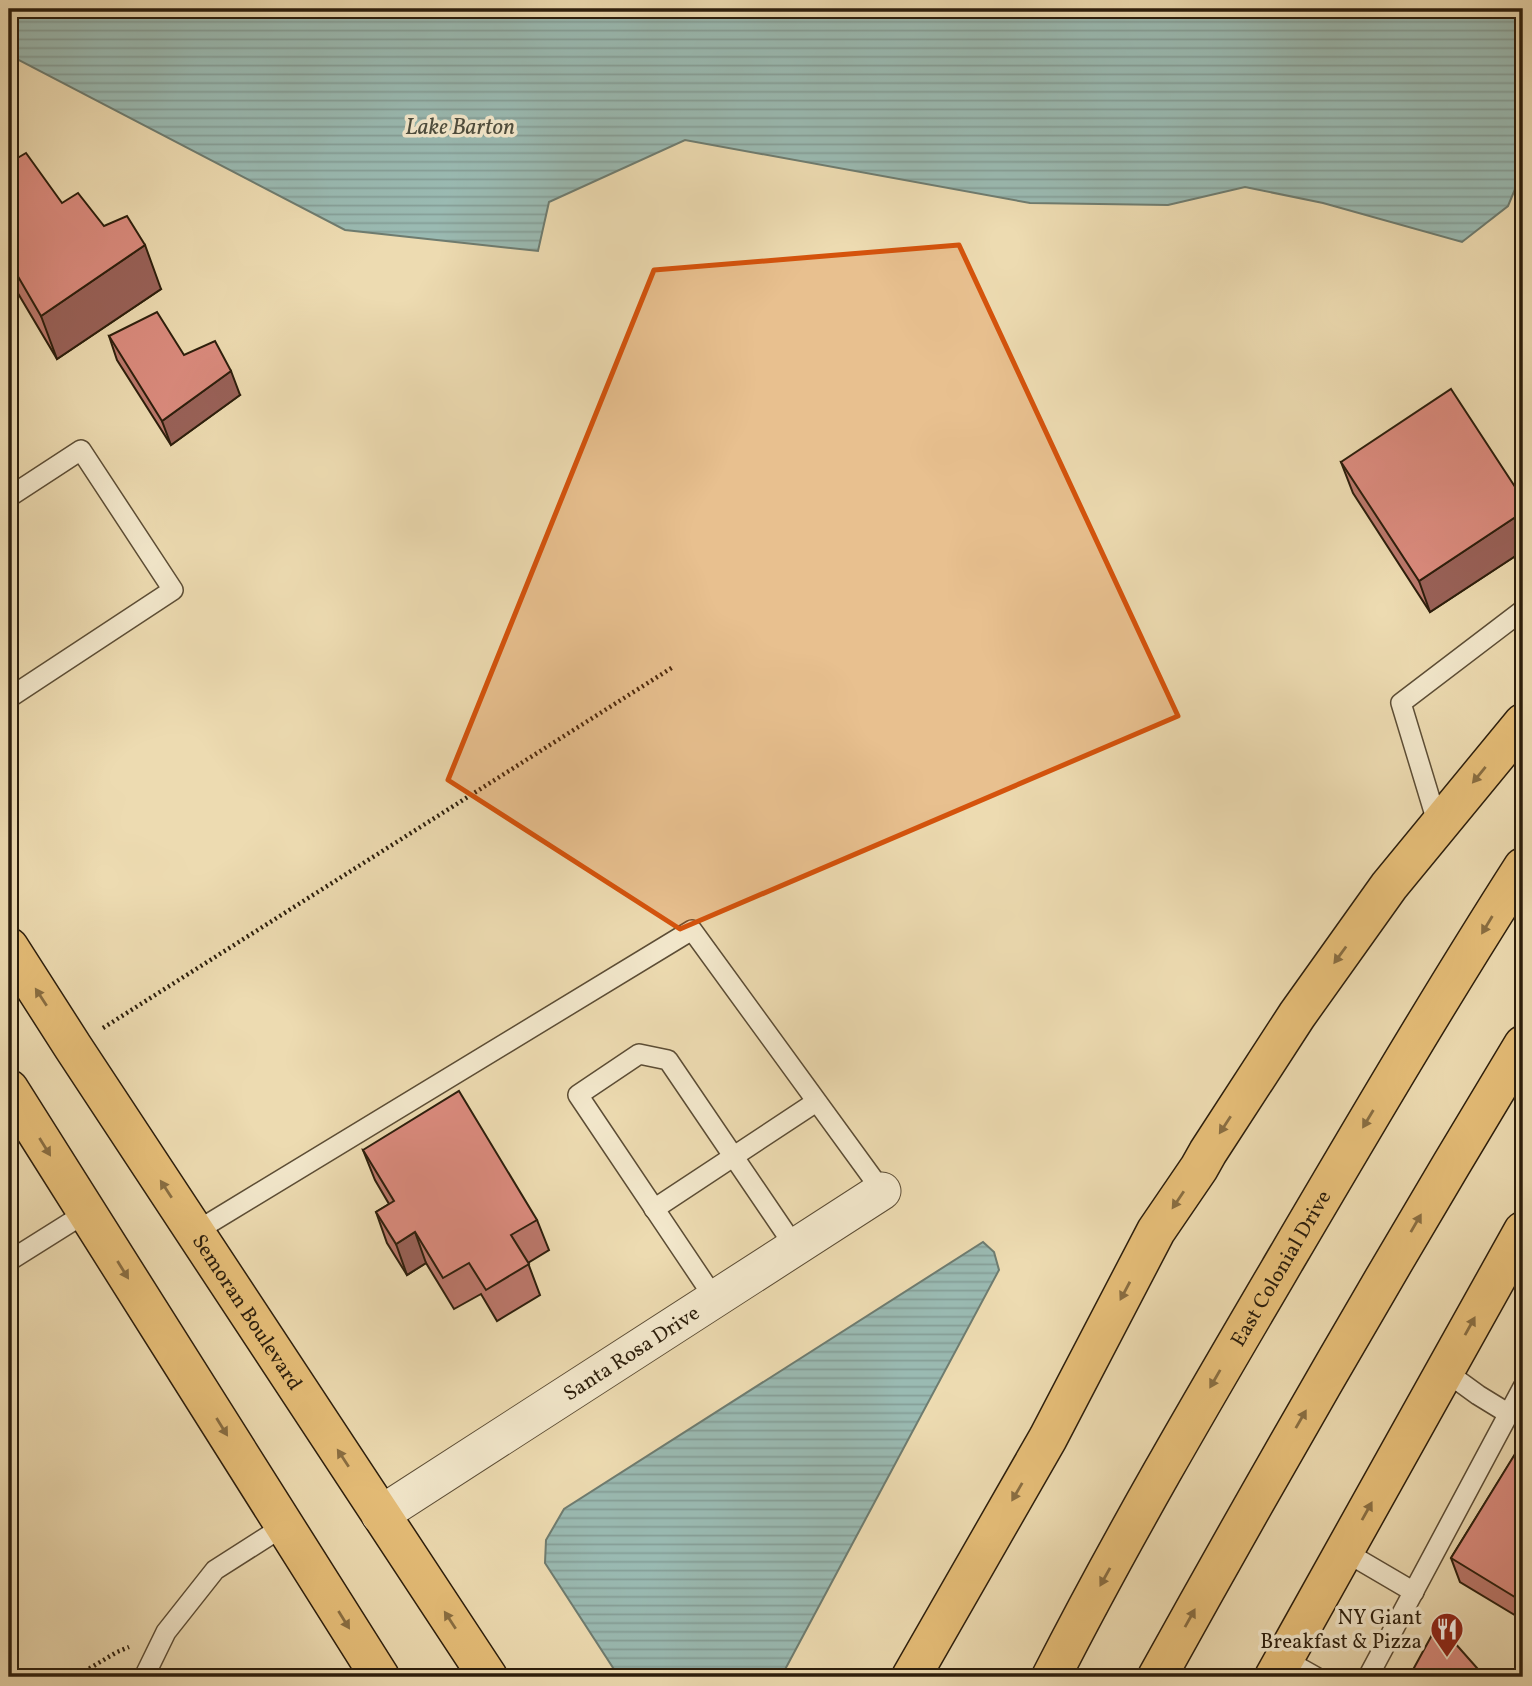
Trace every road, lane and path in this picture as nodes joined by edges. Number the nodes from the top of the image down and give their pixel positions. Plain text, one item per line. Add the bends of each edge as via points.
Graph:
1 (9, 497) edge
2 (1523, 610) edge
3 (673, 667) dead end
4 (9, 698) edge
5 (1523, 723) edge
6 (1438, 825) junction
7 (1523, 867) edge
8 (9, 947) edge
9 (1523, 1045) edge
10 (73, 1047) junction
11 (9, 1089) edge
12 (817, 1102) junction
13 (733, 1157) junction
14 (882, 1191) joint
15 (654, 1209) junction
16 (87, 1212) junction
17 (1523, 1231) edge
18 (195, 1232) junction
19 (795, 1247) junction
20 (9, 1261) edge
21 (715, 1299) junction
22 (1445, 1371) junction
23 (1523, 1387) edge
24 (1509, 1414) junction
25 (380, 1515) junction
26 (284, 1526) junction
27 (1344, 1552) junction
28 (1414, 1592) junction
29 (166, 1632) junction
30 (1291, 1671) edge
31 (75, 1677) edge
32 (144, 1677) edge
33 (380, 1677) edge
34 (488, 1677) edge
35 (911, 1677) edge
36 (1051, 1677) edge
37 (1157, 1677) edge
38 (1368, 1677) edge

1 - 4 lane via 81,450 173,590
2 - 6 lane via 1402,703
3 - 10 path
5 -> 6 main road
6 -> 35 main road via 1297,1015 1156,1231 1048,1438
7 -> 36 main road, East Colonial Drive via 1225,1361
10 -> 8 main road, Semoran Boulevard
37 -> 9 main road via 1293,1434
18 -> 10 main road, Semoran Boulevard
11 -> 16 main road
12 - 13 lane
12 - 14 lane
12 - 18 lane via 692,930
13 - 15 lane
13 - 15 lane via 668,1060 639,1054 578,1095
13 - 19 lane
14 - 19 street, Santa Rosa Drive
15 - 21 lane
16 - 20 lane
16 -> 26 main road
22 -> 17 main road
25 -> 18 main road, Semoran Boulevard
19 - 21 street, Santa Rosa Drive
21 - 25 street, Santa Rosa Drive
22 - 24 lane
27 -> 22 main road
23 - 24 lane
24 - 28 lane
34 -> 25 main road, Semoran Boulevard
26 - 29 lane via 215,1570
26 -> 33 main road
27 - 28 lane
27 - 30 main road
28 - 38 lane
29 - 31 path via 117,1652
29 - 32 lane

